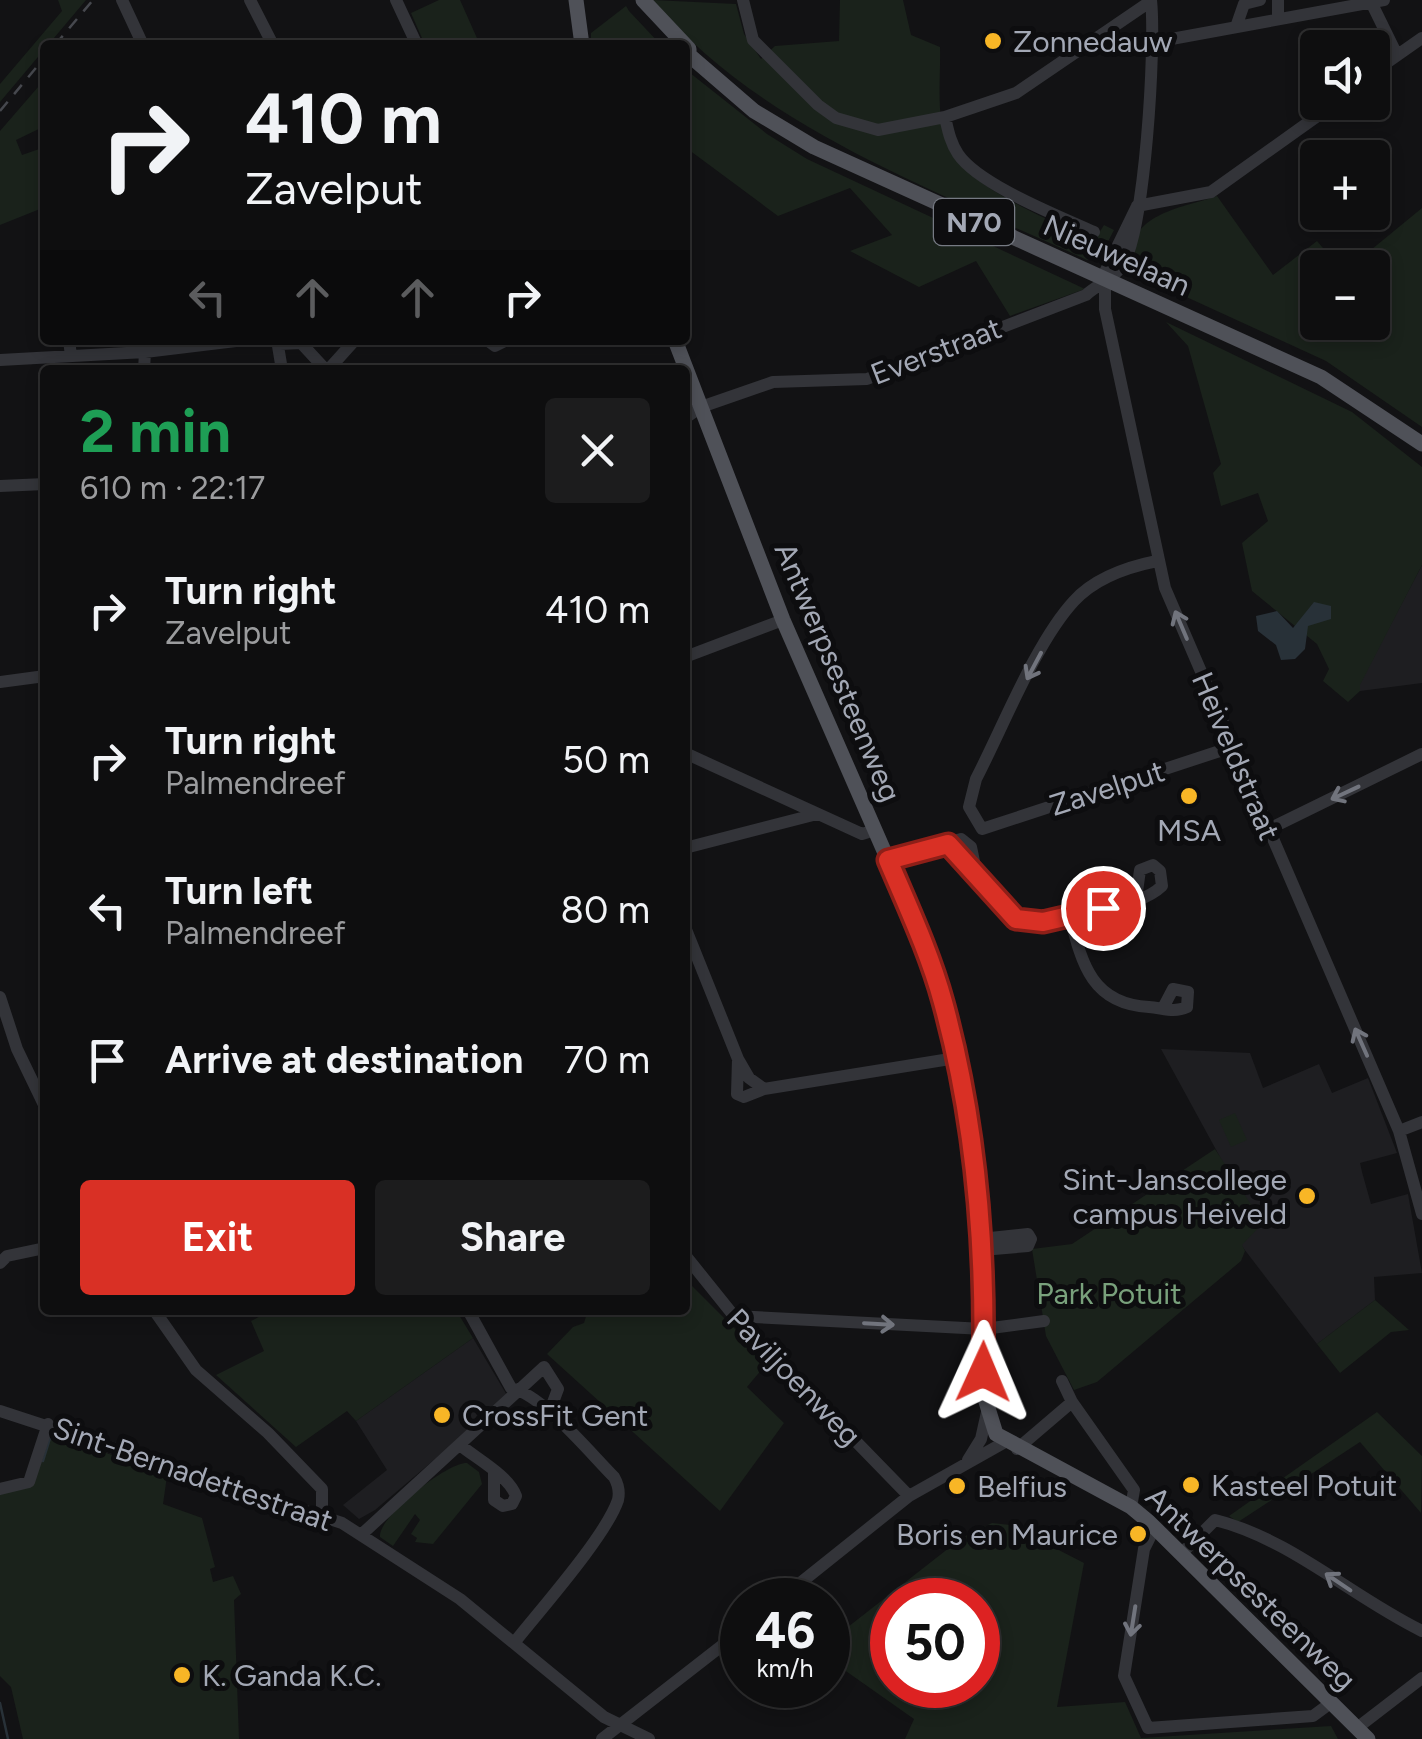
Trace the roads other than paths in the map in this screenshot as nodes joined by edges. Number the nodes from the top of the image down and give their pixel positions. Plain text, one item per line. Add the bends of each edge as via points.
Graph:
1 (122, 0) edge
2 (250, 0) edge
3 (396, 0) edge
4 (576, 0) edge
5 (590, 0) edge
6 (632, 0) edge
7 (643, 0) edge
8 (743, 0) edge
9 (1151, 0) edge
10 (1269, 1) edge
11 (1378, 2) edge
12 (1278, 20) junction
13 (1236, 26) junction
14 (1422, 38) edge
15 (142, 40) edge
16 (270, 40) edge
17 (416, 40) edge
18 (581, 40) edge
19 (581, 40) edge
20 (668, 40) edge
21 (681, 40) edge
22 (1155, 42) junction
23 (1396, 53) junction
24 (690, 58) edge
25 (1390, 58) edge
26 (945, 116) junction
27 (1312, 120) edge
28 (1137, 206) junction
29 (1094, 232) dead end
30 (1106, 281) junction
31 (70, 345) edge
32 (203, 345) edge
33 (303, 345) edge
34 (351, 345) edge
35 (145, 352) junction
36 (71, 356) junction
37 (0, 360) edge
38 (49, 364) edge
39 (144, 365) edge
40 (322, 365) edge
41 (332, 365) edge
42 (690, 379) edge
43 (701, 407) junction
44 (690, 415) edge
45 (1422, 444) edge
46 (40, 484) edge
47 (0, 486) edge
48 (1157, 561) junction
49 (783, 620) junction
50 (690, 655) edge
51 (40, 677) edge
52 (0, 682) edge
53 (1232, 748) junction
54 (1422, 754) edge
55 (690, 756) edge
56 (817, 814) junction
57 (875, 830) junction
58 (1267, 830) junction
59 (690, 847) edge
60 (888, 860) junction
61 (1136, 899) dead end
62 (1070, 916) junction
63 (690, 939) edge
64 (0, 997) edge
65 (1164, 1008) dead end
66 (2, 1012) edge
67 (956, 1058) junction
68 (40, 1096) edge
69 (1422, 1122) edge
70 (1400, 1131) junction
71 (1422, 1214) edge
72 (40, 1249) edge
73 (1, 1263) edge
74 (690, 1270) edge
75 (158, 1315) edge
76 (471, 1315) edge
77 (734, 1316) junction
78 (781, 1319) junction
79 (1044, 1321) dead end
80 (984, 1328) junction
81 (760, 1342) junction
82 (1062, 1380) dead end
83 (523, 1391) junction
84 (1072, 1402) junction
85 (0, 1411) edge
86 (986, 1412) junction
87 (549, 1413) junction
88 (48, 1424) junction
89 (460, 1446) junction
90 (1011, 1446) junction
91 (967, 1462) junction
92 (494, 1472) dead end
93 (0, 1489) edge
94 (908, 1496) junction
95 (1131, 1507) junction
96 (322, 1515) junction
97 (1155, 1528) junction
98 (362, 1534) junction
99 (1182, 1554) junction
100 (806, 1578) edge
101 (1422, 1631) edge
102 (514, 1642) junction
103 (720, 1648) edge
104 (1422, 1678) edge
105 (1332, 1702) junction
106 (622, 1726) junction
107 (1362, 1734) edge
108 (602, 1739) edge
109 (649, 1739) edge

1 - 15 street
2 - 16 street
3 - 17 street
4 - 18 main road
5 - 19 main road
6 - 20 main road
7 - 21 main road, Nieuwelaan / N70
8 - 26 street via 753,40 836,118 878,130
9 - 22 street
9 - 26 street via 1016,94
10 - 12 street
10 - 13 street via 1244,4
11 - 12 street
11 - 23 street
12 - 13 street
13 - 22 street
14 - 23 street
22 - 28 street
23 - 25 street
24 - 30 main road, Nieuwelaan / N70 via 798,139
26 - 29 street via 951,142 968,166
27 - 28 street via 1211,192
28 - 30 street via 1123,266
30 - 43 street, Everstraat via 1086,296 867,379 783,380
30 - 45 main road, Nieuwelaan / N70 via 1321,377
30 - 48 street, Heiveldstraat via 1107,325
31 - 36 street
32 - 35 street
33 - 40 street
34 - 41 street
35 - 36 street
35 - 39 street
36 - 38 street
37 - 38 street
42 - 43 main road, Antwerpsesteenweg
43 - 44 street, Everstraat
43 - 49 main road, Antwerpsesteenweg
46 - 47 street
53 -> 48 street, Heiveldstraat
48 -> 53 street, Zavelput via 1116,572 1057,622 976,779 969,807 982,829
49 - 50 street
49 - 57 main road, Antwerpsesteenweg
51 - 52 street
53 - 58 street, Heiveldstraat
54 -> 58 street
55 - 56 street
56 - 57 street via 862,834
56 - 59 street
57 - 60 main road, Antwerpsesteenweg
70 -> 58 street, Heiveldstraat
60 - 62 street via 954,842 1016,919
60 - 67 main road, Antwerpsesteenweg via 942,1000
61 - 62 street
62 - 65 street via 1102,994 1124,1006
63 - 67 street via 738,1059 764,1089
64 - 66 street
66 - 68 street
67 - 80 main road, Antwerpsesteenweg via 972,1143
69 - 70 street
70 - 71 street, Heiveldstraat
72 - 73 street
74 - 77 street, Paviljoenweg
75 - 96 street via 196,1370 322,1489
76 - 83 street via 511,1388
77 - 78 street
77 - 81 street, Paviljoenweg
78 -> 80 street
78 - 81 street
79 - 80 street
80 - 86 main road, Antwerpsesteenweg
81 - 94 street, Paviljoenweg
82 - 84 street
83 - 87 street
83 - 87 street via 544,1367 558,1389
83 - 89 street
84 - 90 street
84 - 95 street via 1134,1490
85 - 88 street, Sint-Bernadettestraat
86 - 90 main road
86 - 91 street via 981,1440
87 - 102 street via 614,1476 619,1496
88 - 93 street via 29,1482
88 - 96 street, Sint-Bernadettestraat
89 - 92 street
89 - 98 street
90 - 91 street
90 - 95 main road, Antwerpsesteenweg
91 - 94 street
94 - 100 street
95 - 97 main road, Antwerpsesteenweg
96 - 98 street, Sint-Bernadettestraat
97 - 99 main road, Antwerpsesteenweg
97 -> 105 street via 1144,1552 1124,1676 1148,1728 1313,1716
98 - 102 street, Sint-Bernadettestraat
101 -> 99 street via 1264,1537 1227,1523 1215,1520
99 - 105 main road, Antwerpsesteenweg
102 - 106 street, Sint-Bernadettestraat
103 - 106 street
104 - 107 street
105 - 107 main road, Antwerpsesteenweg
106 - 108 street
106 - 109 street, Sint-Bernadettestraat

